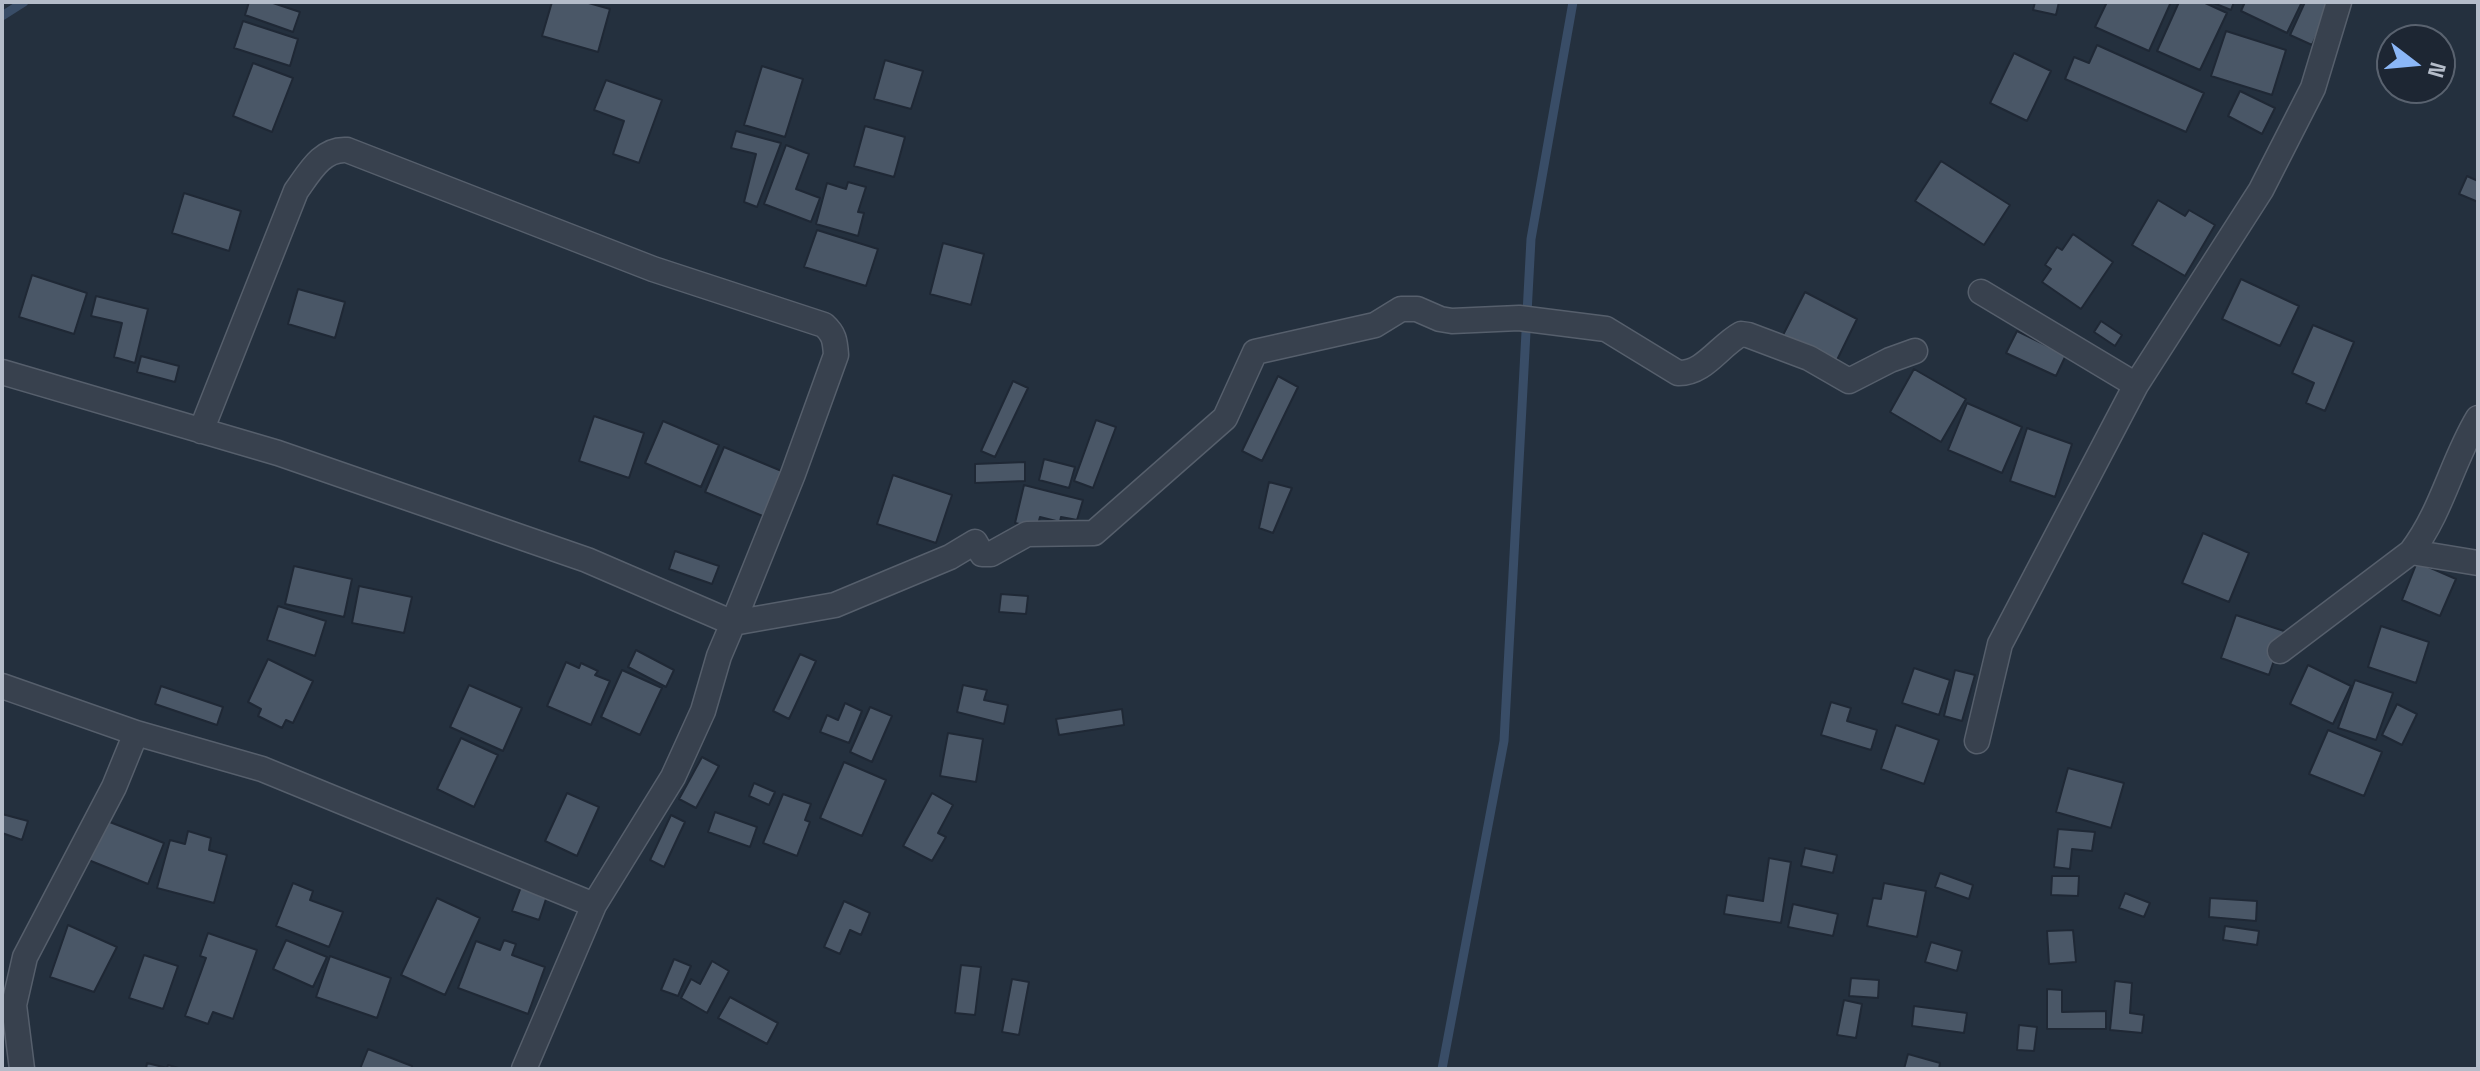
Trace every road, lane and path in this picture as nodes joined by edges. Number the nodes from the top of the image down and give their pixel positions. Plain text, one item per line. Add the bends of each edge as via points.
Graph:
1 (2339, 2) edge
2 (1981, 292) dead end
3 (1915, 351) dead end
4 (2, 372) edge
5 (2136, 385) junction
6 (2478, 418) edge
7 (201, 431) junction
8 (2411, 552) junction
9 (2478, 563) edge
10 (733, 623) junction
11 (2280, 651) dead end
12 (2, 686) edge
13 (136, 733) junction
14 (1977, 741) dead end
15 (594, 905) junction
16 (22, 1069) edge
17 (524, 1069) edge

1 - 5 street via 2313,88 2261,190
2 - 5 street
3 - 10 street via 1849,381 1809,358 1741,334 1689,374 1678,373 1606,329 1527,319 1452,321 1401,309 1375,325 1255,352 1225,418 1094,533 1027,534 991,554 982,554 975,542 835,605
4 - 7 street
5 - 14 street via 2000,644
6 - 8 street via 2428,530
7 - 10 street via 587,560
7 - 10 street via 296,191 321,158 336,149 347,150 653,269 824,325 834,334 836,355
8 - 9 street
8 - 11 street
10 - 15 street via 673,777
12 - 13 street
13 - 15 street via 262,769
13 - 16 street via 114,787 25,957 14,1005
15 - 17 street

